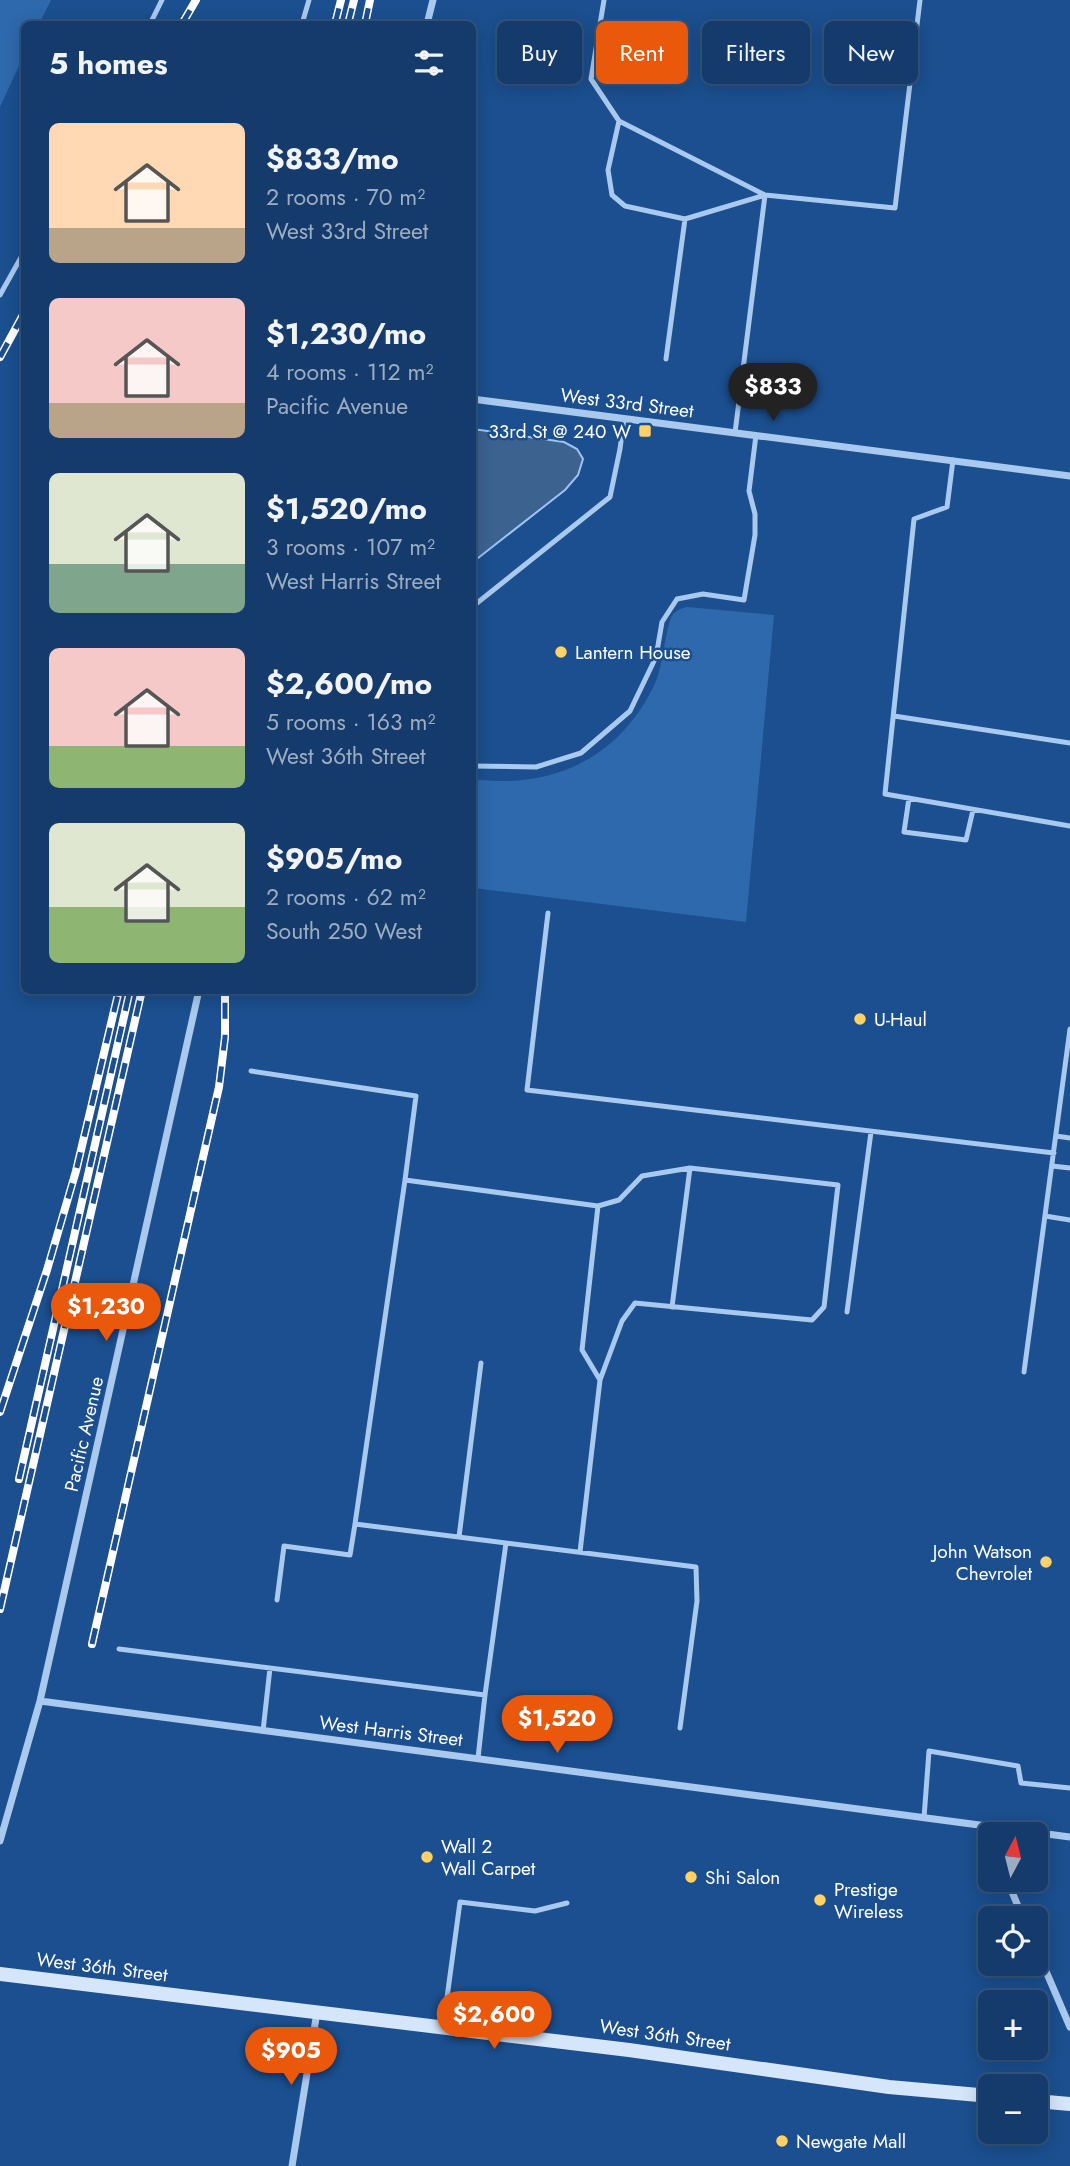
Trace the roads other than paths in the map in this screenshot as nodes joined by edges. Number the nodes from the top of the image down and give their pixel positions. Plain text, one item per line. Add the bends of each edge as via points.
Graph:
1 (162, 0) edge
2 (309, 0) edge
3 (433, 0) edge
4 (604, 0) edge
5 (920, 0) edge
6 (152, 21) edge
7 (303, 21) edge
8 (428, 21) edge
9 (619, 121) junction
10 (765, 195) junction
11 (685, 219) junction
12 (21, 257) edge
13 (0, 295) edge
14 (666, 359) dead end
15 (476, 400) edge
16 (624, 418) junction
17 (735, 432) junction
18 (756, 435) junction
19 (953, 460) junction
20 (1070, 476) edge
21 (476, 604) edge
22 (894, 716) junction
23 (1070, 743) edge
24 (476, 766) edge
25 (909, 798) junction
26 (973, 810) junction
27 (1070, 825) edge
28 (548, 913) dead end
29 (198, 994) edge
30 (1070, 1029) edge
31 (251, 1072) dead end
32 (872, 1132) junction
33 (1056, 1136) junction
34 (1070, 1139) edge
35 (1054, 1153) junction
36 (1052, 1166) junction
37 (690, 1168) junction
38 (1070, 1168) edge
39 (405, 1180) junction
40 (598, 1206) junction
41 (1045, 1216) junction
42 (1070, 1220) edge
43 (672, 1307) junction
44 (847, 1312) dead end
45 (481, 1363) dead end
46 (1024, 1372) dead end
47 (600, 1380) junction
48 (355, 1524) junction
49 (459, 1537) junction
50 (506, 1543) junction
51 (580, 1552) junction
52 (277, 1600) dead end
53 (119, 1649) dead end
54 (270, 1668) junction
55 (485, 1695) junction
56 (40, 1701) junction
57 (680, 1728) dead end
58 (263, 1731) junction
59 (478, 1758) junction
60 (1070, 1788) edge
61 (924, 1818) junction
62 (978, 1825) edge
63 (1048, 1835) edge
64 (1070, 1838) edge
65 (0, 1841) edge
66 (567, 1903) dead end
67 (0, 1974) edge
68 (1048, 1976) edge
69 (317, 2012) junction
70 (443, 2027) junction
71 (1070, 2027) edge
72 (978, 2095) edge
73 (1048, 2102) edge
74 (1070, 2104) edge
75 (292, 2166) edge

1 - 6 lane
2 - 7 lane
3 - 8 street
4 - 9 lane via 592,79
5 - 10 lane via 895,208
9 - 10 lane
9 - 11 lane via 608,170 612,195 625,206
10 - 11 lane
10 - 17 lane
11 - 14 lane
12 - 13 lane
15 - 16 street, West 33rd Street
16 - 17 street, West 33rd Street
16 - 21 lane via 610,497
17 - 18 street, West 33rd Street
18 - 19 street, West 33rd Street
18 - 24 lane via 749,491 755,535 744,600 703,594 677,599 662,622 656,657 630,711 581,753 536,767
19 - 20 street, West 33rd Street
19 - 22 lane via 947,507 914,519
22 - 23 lane
22 - 25 lane via 885,794
25 - 26 lane
25 - 26 lane via 904,832 966,840
26 - 27 lane
28 - 32 lane via 527,1090
29 - 56 street, Pacific Avenue
30 - 33 lane
31 - 39 lane via 416,1096
32 - 35 lane
32 - 44 lane
33 - 34 lane
33 - 35 lane
35 - 36 lane
36 - 38 lane
36 - 41 lane
37 - 40 lane via 642,1176 619,1200
37 - 43 lane
37 - 43 lane via 838,1185 824,1307 812,1320
39 - 40 lane
39 - 48 lane
40 - 47 lane via 582,1350
41 - 42 lane
41 - 46 lane
43 - 47 lane via 635,1303 622,1321
45 - 49 lane
47 - 51 lane
48 - 49 lane
48 - 52 lane via 351,1555 284,1546
49 - 50 lane
50 - 51 lane
50 - 55 lane
51 - 57 lane via 696,1567 697,1601
53 - 54 lane
54 - 55 lane
54 - 58 lane
55 - 59 lane
56 - 58 street, West Harris Street
56 - 65 street, Pacific Avenue
58 - 59 street, West Harris Street
59 - 61 street, West Harris Street
60 - 61 lane via 1021,1783 1018,1766 929,1751
61 - 62 street, West Harris Street
63 - 64 street, West Harris Street
66 - 70 lane via 535,1911 460,1902
67 - 69 street, West 36th Street
68 - 71 street
69 - 70 street, West 36th Street
69 - 75 street
70 - 72 street, West 36th Street
73 - 74 street

